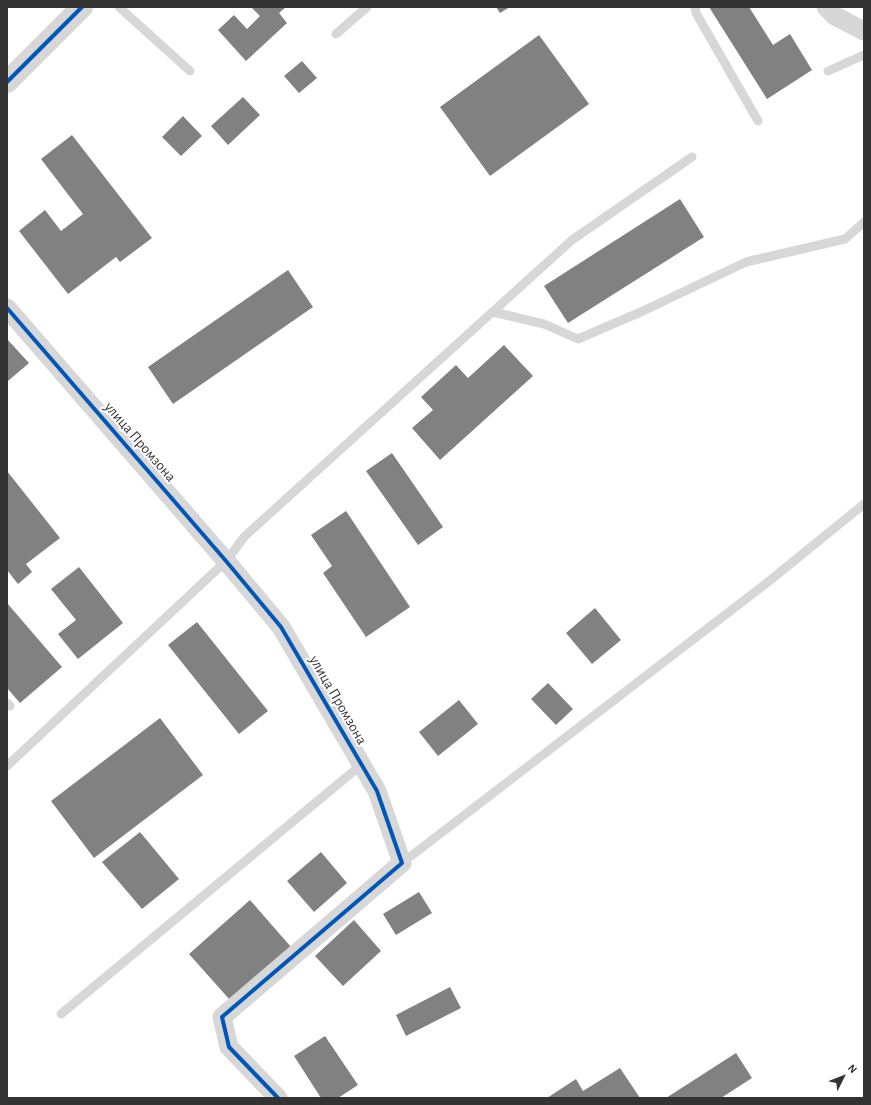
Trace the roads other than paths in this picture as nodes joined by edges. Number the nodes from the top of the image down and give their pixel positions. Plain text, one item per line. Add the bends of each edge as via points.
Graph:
1 (82, 7) edge
2 (119, 7) edge
3 (367, 7) edge
4 (695, 7) edge
5 (826, 7) edge
6 (864, 31) edge
7 (336, 34) dead end
8 (864, 55) edge
9 (190, 71) dead end
10 (828, 71) dead end
11 (7, 82) edge
12 (758, 121) dead end
13 (692, 157) dead end
14 (864, 222) edge
15 (7, 308) edge
16 (492, 312) junction
17 (864, 504) edge
18 (226, 561) junction
19 (361, 765) junction
20 (7, 766) edge
21 (402, 863) junction
22 (61, 1014) dead end
23 (278, 1098) edge

1 - 11 street
2 - 9 lane
3 - 7 lane
4 - 12 lane via 696,13
5 - 6 street via 835,16
8 - 10 lane
13 - 16 lane via 572,240
14 - 16 lane via 845,239 746,262 578,339 544,324
15 - 18 street, улица Промзона
16 - 18 lane via 245,536
17 - 21 lane via 768,582
18 - 19 street, улица Промзона via 281,627
18 - 20 lane
19 - 21 street, улица Промзона via 377,791
19 - 22 lane
21 - 23 street via 222,1018 229,1047

